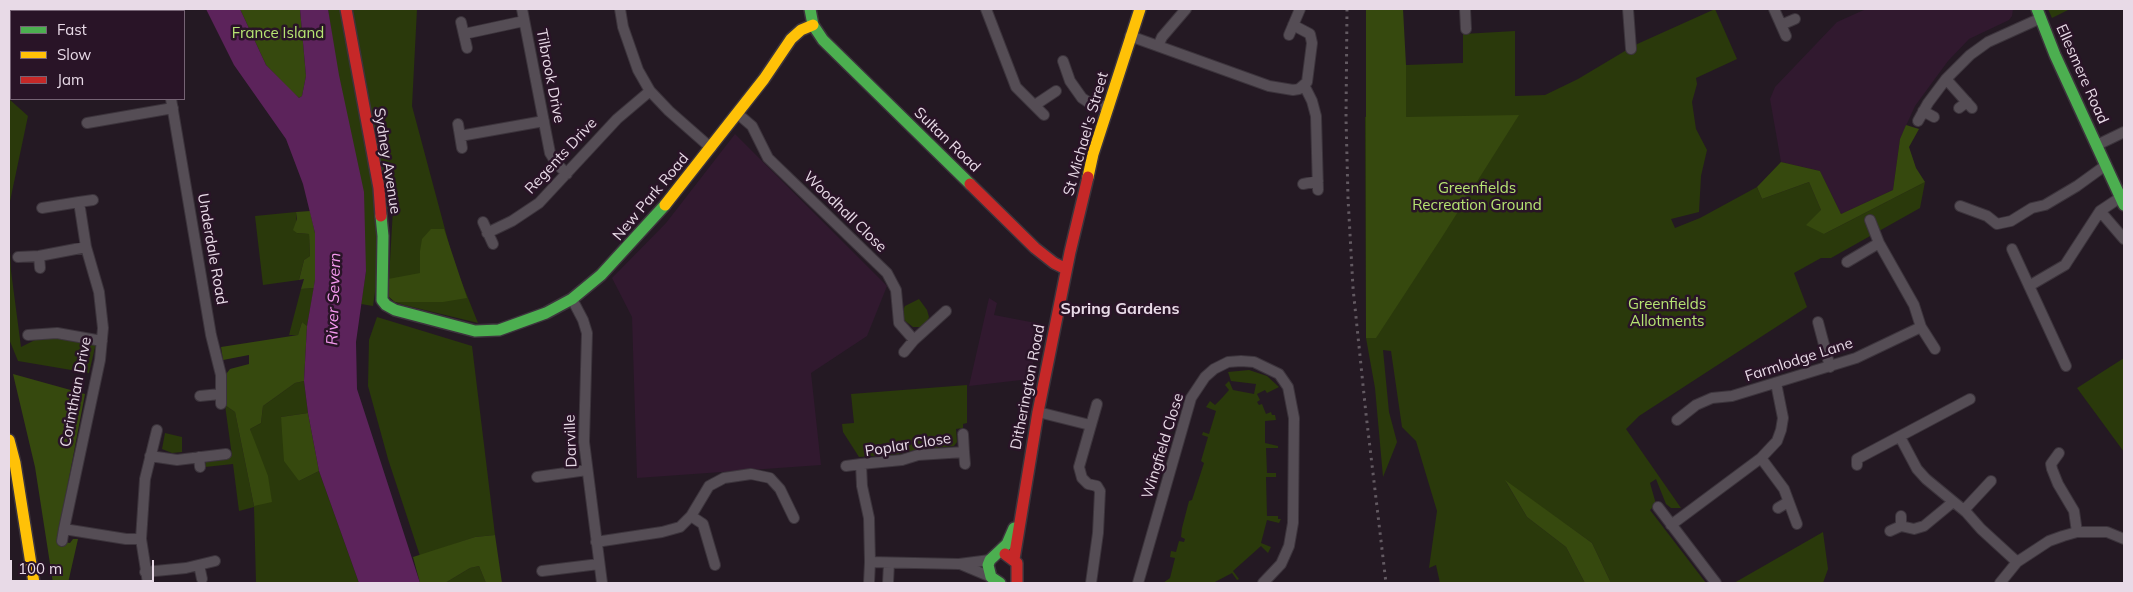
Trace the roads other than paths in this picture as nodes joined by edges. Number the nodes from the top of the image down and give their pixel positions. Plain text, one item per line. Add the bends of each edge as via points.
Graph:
1 (346, 9) edge
2 (522, 9) edge
3 (620, 9) edge
4 (810, 9) edge
5 (986, 9) edge
6 (1140, 9) edge
7 (1186, 9) edge
8 (1300, 9) edge
9 (1465, 9) edge
10 (1628, 9) edge
11 (1774, 9) edge
12 (2039, 14) edge
13 (1795, 19) dead end
14 (524, 21) junction
15 (461, 22) dead end
16 (813, 25) junction
17 (1293, 25) junction
18 (1781, 25) junction
19 (1466, 29) dead end
20 (464, 34) junction
21 (1130, 36) junction
22 (1289, 36) dead end
23 (1786, 36) dead end
24 (1158, 46) junction
25 (467, 48) dead end
26 (1631, 48) dead end
27 (1063, 61) dead end
28 (1946, 79) junction
29 (1304, 85) junction
30 (650, 91) junction
31 (1056, 91) dead end
32 (172, 103) edge
33 (1035, 105) junction
34 (1966, 106) dead end
35 (1109, 107) junction
36 (1923, 111) junction
37 (738, 114) junction
38 (1044, 115) dead end
39 (1934, 117) dead end
40 (544, 121) junction
41 (1918, 121) dead end
42 (88, 123) dead end
43 (458, 124) dead end
44 (2124, 132) edge
45 (460, 136) junction
46 (2097, 146) junction
47 (462, 148) dead end
48 (711, 148) junction
49 (2106, 165) junction
50 (567, 174) junction
51 (1302, 184) dead end
52 (92, 200) dead end
53 (2123, 201) edge
54 (79, 202) junction
55 (1960, 206) dead end
56 (42, 208) dead end
57 (2100, 211) junction
58 (1870, 220) dead end
59 (483, 222) dead end
60 (487, 233) junction
61 (2124, 239) edge
62 (1879, 243) junction
63 (492, 244) dead end
64 (86, 247) junction
65 (2011, 248) dead end
66 (39, 256) junction
67 (18, 257) dead end
68 (1847, 262) dead end
69 (40, 268) dead end
70 (1066, 269) junction
71 (2029, 286) junction
72 (572, 300) junction
73 (946, 310) dead end
74 (1818, 322) dead end
75 (454, 326) joint
76 (1921, 326) junction
77 (28, 335) dead end
78 (914, 340) junction
79 (102, 341) junction
80 (1935, 349) dead end
81 (904, 352) dead end
82 (1830, 366) junction
83 (2066, 366) dead end
84 (1776, 383) junction
85 (200, 396) dead end
86 (1970, 399) dead end
87 (1097, 404) dead end
88 (1038, 412) junction
89 (1679, 413) dead end
90 (1090, 425) junction
91 (157, 430) dead end
92 (963, 434) dead end
93 (1900, 437) junction
94 (9, 440) edge
95 (964, 452) junction
96 (2059, 453) dead end
97 (226, 454) dead end
98 (150, 456) junction
99 (1761, 458) junction
100 (861, 464) junction
101 (965, 464) dead end
102 (1856, 465) dead end
103 (846, 466) dead end
104 (586, 470) junction
105 (537, 477) dead end
106 (1991, 481) dead end
107 (1953, 502) junction
108 (1658, 507) dead end
109 (1964, 510) junction
110 (1020, 512) junction
111 (691, 516) junction
112 (794, 518) dead end
113 (1797, 524) dead end
114 (1672, 525) junction
115 (64, 529) junction
116 (1890, 531) dead end
117 (2077, 532) junction
118 (141, 540) junction
119 (62, 541) dead end
120 (596, 542) junction
121 (2123, 544) edge
122 (994, 557) junction
123 (1014, 559) junction
124 (215, 561) dead end
125 (870, 562) junction
126 (889, 562) junction
127 (2017, 562) junction
128 (599, 564) junction
129 (959, 564) junction
130 (199, 565) junction
131 (715, 565) dead end
132 (542, 571) dead end
133 (145, 572) junction
134 (202, 579) dead end
135 (1017, 579) edge
136 (997, 581) edge
137 (1267, 582) edge
138 (34, 583) edge
139 (148, 583) edge
140 (602, 583) edge
141 (869, 583) edge
142 (888, 583) edge
143 (1091, 583) edge
144 (1139, 583) edge
145 (1716, 583) edge
146 (2000, 583) edge

1 - 75 street, Sydney Avenue via 382,211 382,300 395,310
2 - 14 street, Tilbrook Drive
3 - 30 street via 638,70
4 - 16 street
5 - 33 street via 1013,81
6 - 21 street, St Michael's Street
7 - 24 street
8 - 17 street
9 - 19 street
10 - 26 street
11 - 18 street
12 - 28 street via 1988,42
12 - 46 street, Ellesmere Road
13 - 18 street
14 - 20 street
14 - 40 street, Tilbrook Drive
15 - 20 street
16 - 37 street, New Park Road via 800,30 791,39
16 - 70 street, Sultan Road via 823,40 1036,248
17 - 22 street
17 - 29 street via 1310,34 1312,39 1309,76
18 - 23 street
20 - 25 street
21 - 24 street
21 - 35 street, St Michael's Street
24 - 29 street via 1269,86 1294,90
27 - 35 street via 1070,81 1082,98 1091,104
28 - 34 street
28 - 36 street
29 - 51 street via 1316,116 1318,185
30 - 48 street
30 - 50 street, Regents Drive via 617,119
31 - 33 street
32 - 42 street
32 - 85 street, Underdale Road via 220,375 220,399
33 - 38 street
35 - 70 street, St Michael's Street via 1093,154
36 - 39 street
36 - 41 street
37 - 48 street, New Park Road
37 - 78 street, Woodhall Close via 752,126 768,158 887,273 896,290 899,322
40 - 45 street
40 - 50 street, Tilbrook Drive via 550,153
43 - 45 street
44 - 46 street
45 - 47 street
46 - 49 street, Ellesmere Road
48 - 72 street, New Park Road via 622,254
49 - 53 street, Ellesmere Road
49 - 55 street via 2077,186 2011,221 1997,224 1987,216
50 - 60 street, Regents Drive via 525,214
52 - 54 street
53 - 57 street
54 - 56 street
54 - 64 street, Corinthian Drive
57 - 61 street
57 - 71 street via 2065,265
58 - 62 street
59 - 60 street
60 - 63 street
62 - 68 street
62 - 76 street via 1914,306
64 - 66 street
64 - 79 street, Corinthian Drive via 102,309
65 - 71 street
66 - 67 street
66 - 69 street
70 - 88 street, Ditherington Road
71 - 83 street
72 - 75 street, New Park Road via 499,330 475,331
72 - 104 street, Darville via 587,333
73 - 78 street
74 - 82 street
76 - 80 street
76 - 82 street, Farmlodge Lane via 1871,352
77 - 79 street via 57,333
78 - 81 street
79 - 115 street, Corinthian Drive
82 - 84 street, Farmlodge Lane
84 - 89 street, Farmlodge Lane via 1732,396 1712,398
84 - 99 street via 1783,418 1782,430 1777,441
86 - 93 street
87 - 90 street
88 - 90 street
88 - 110 street, Ditherington Road
90 - 143 street via 1079,471 1084,481 1097,486 1100,491
91 - 98 street
92 - 95 street, Poplar Close
93 - 102 street via 1857,459
93 - 107 street via 1917,469
94 - 138 street
95 - 100 street, Poplar Close
95 - 101 street, Poplar Close
96 - 117 street via 2048,463 2074,511
97 - 98 street via 200,462
98 - 118 street via 145,479
99 - 113 street via 1784,489 1783,505
99 - 114 street
100 - 103 street
100 - 125 street, Poplar Close via 869,518
104 - 105 street
104 - 120 street, Darville
106 - 109 street
107 - 109 street
107 - 116 street via 1924,526 1914,529 1901,521
108 - 114 street
109 - 127 street
110 - 122 street, Ditherington Road via 1009,540
110 - 123 street, Ditherington Road
111 - 112 street via 709,486 724,478 751,474 770,478 780,488
111 - 120 street via 680,527 662,532
111 - 131 street via 703,524
114 - 145 street
115 - 118 street
115 - 119 street, Corinthian Drive
117 - 121 street via 2107,532
117 - 127 street via 2049,541
118 - 133 street
120 - 128 street, Darville
122 - 123 street via 1009,555
122 - 129 street
122 - 136 street via 988,566
123 - 135 street, Ditherington Road
124 - 130 street
125 - 126 street
125 - 141 street, Poplar Close
126 - 129 street
126 - 142 street
127 - 146 street
128 - 132 street
128 - 140 street, Darville
129 - 136 street
130 - 133 street
130 - 134 street
133 - 139 street
135 - 136 street, Ditherington Road via 1006,583
137 - 144 street, Wingfield Close via 1281,564 1294,523 1294,418 1288,387 1279,374 1254,362 1241,361 1228,362 1214,369 1204,377 1192,398

